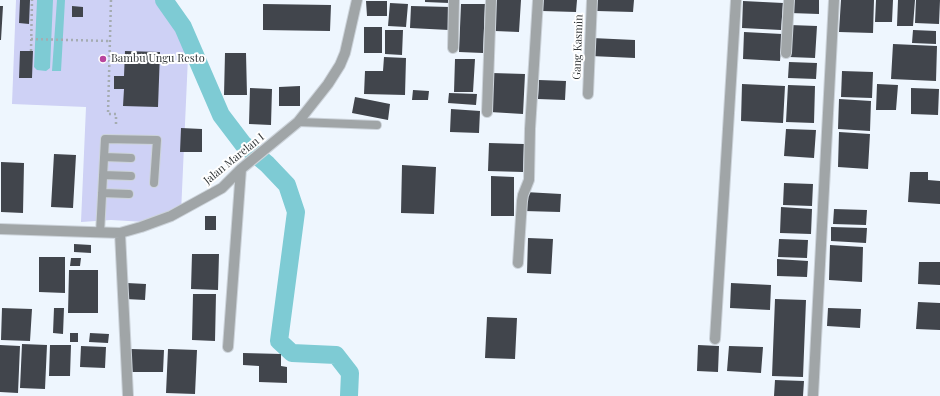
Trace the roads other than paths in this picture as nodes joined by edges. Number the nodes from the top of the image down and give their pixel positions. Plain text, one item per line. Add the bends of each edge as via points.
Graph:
1 (357, 0) edge
2 (454, 0) edge
3 (491, 0) edge
4 (538, 0) edge
5 (592, 0) edge
6 (736, 0) edge
7 (789, 0) edge
8 (834, 0) edge
9 (453, 48) dead end
10 (786, 53) dead end
11 (588, 94) dead end
12 (487, 112) dead end
13 (298, 122) junction
14 (376, 125) dead end
15 (104, 158) junction
16 (131, 158) dead end
17 (241, 169) junction
18 (103, 175) junction
19 (131, 176) dead end
20 (154, 183) dead end
21 (102, 193) junction
22 (129, 194) dead end
23 (0, 229) edge
24 (100, 232) junction
25 (120, 233) junction
26 (518, 263) dead end
27 (715, 339) dead end
28 (228, 347) dead end
29 (128, 396) edge
30 (813, 396) edge

1 - 13 street, Jalan Marelan I via 340,65
2 - 9 street
3 - 12 street
4 - 26 street via 529,180 522,201
5 - 11 street, Gang Kasmin
6 - 27 street
7 - 10 street
8 - 30 street
13 - 14 lane
13 - 17 street, Jalan Marelan I
15 - 16 lane
15 - 18 lane
15 - 20 lane via 105,139 157,140
17 - 25 street, Jalan Marelan I via 222,188 198,202 171,216
17 - 28 street
18 - 19 lane
18 - 21 lane
21 - 22 lane
21 - 24 lane
23 - 24 street, Jalan Marelan I
24 - 25 street, Jalan Marelan I
25 - 29 street

